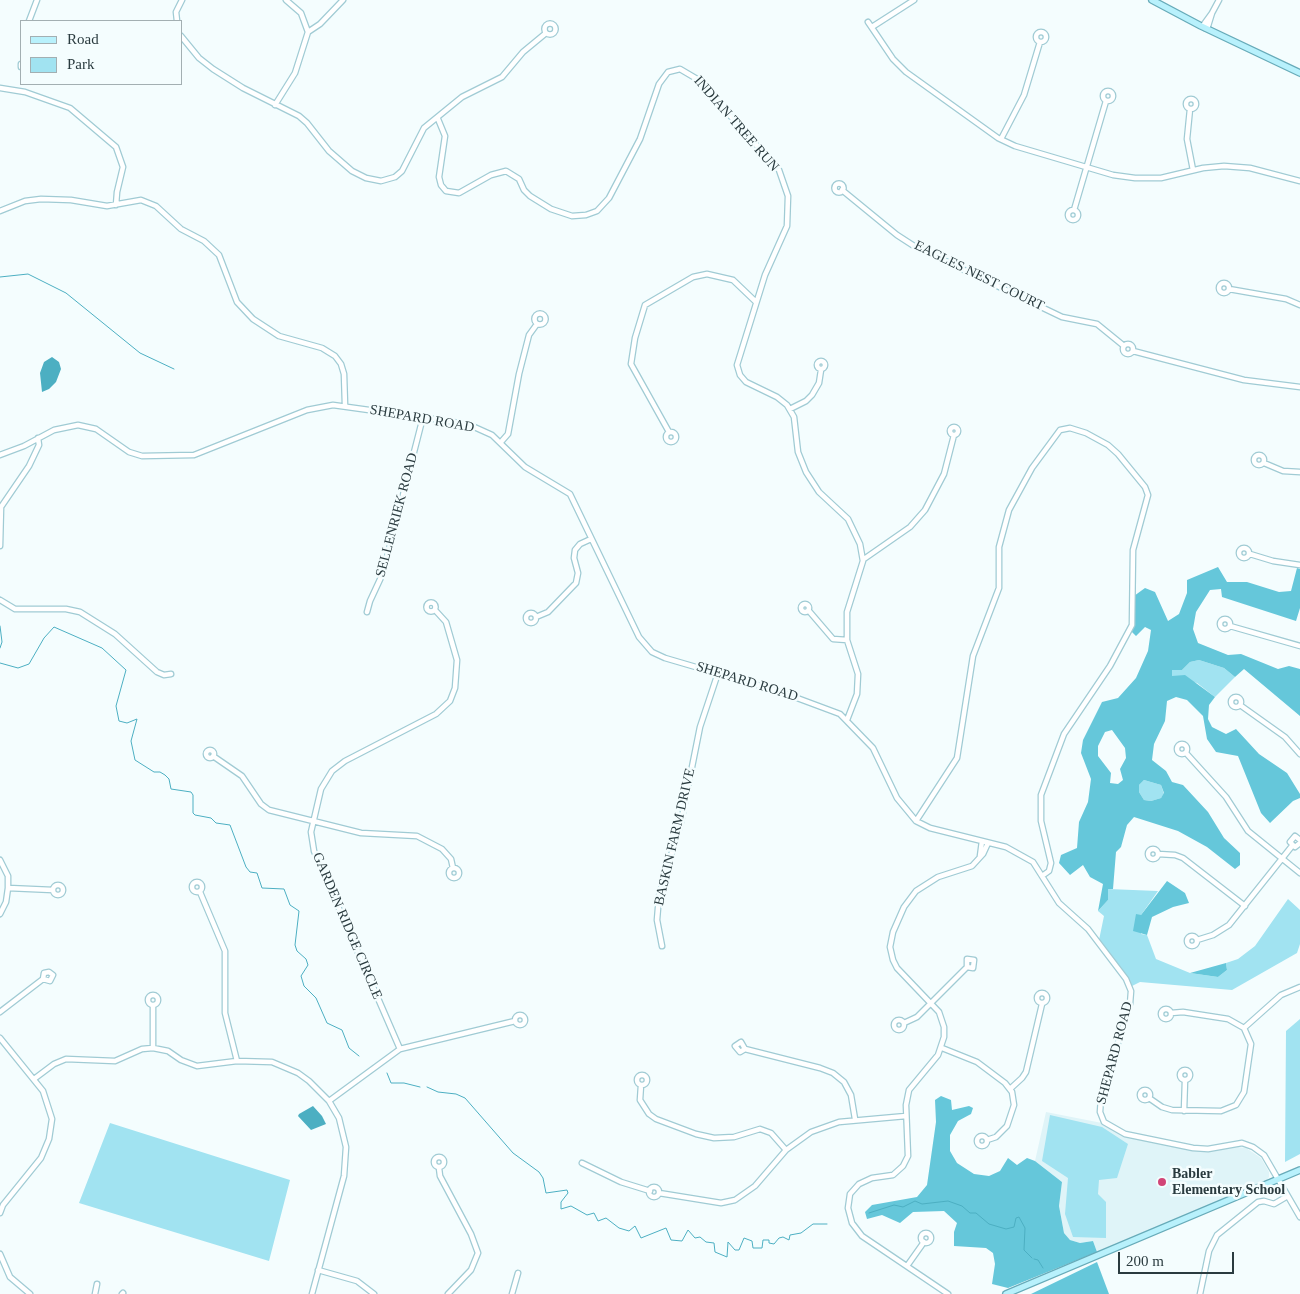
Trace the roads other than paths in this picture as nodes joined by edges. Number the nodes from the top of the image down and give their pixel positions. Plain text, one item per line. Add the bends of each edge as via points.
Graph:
1 (38, 0) edge
2 (182, 0) edge
3 (286, 0) edge
4 (343, 0) edge
5 (914, 0) edge
6 (1152, 0) edge
7 (1219, 0) edge
8 (29, 20) edge
9 (177, 20) edge
10 (868, 22) dead end
11 (872, 27) junction
12 (1205, 28) junction
13 (308, 32) junction
14 (546, 33) dead end
15 (182, 37) edge
16 (1040, 42) dead end
17 (1300, 73) edge
18 (0, 88) edge
19 (1106, 100) dead end
20 (275, 105) junction
21 (1190, 109) dead end
22 (438, 119) junction
23 (1001, 140) junction
24 (1087, 167) junction
25 (1193, 170) junction
26 (1300, 182) edge
27 (842, 190) dead end
28 (116, 205) junction
29 (1074, 210) dead end
30 (0, 211) edge
31 (1229, 289) dead end
32 (756, 302) junction
33 (1300, 305) edge
34 (537, 324) dead end
35 (821, 370) dead end
36 (1300, 387) edge
37 (345, 405) junction
38 (790, 408) junction
39 (423, 417) junction
40 (669, 432) dead end
41 (954, 435) dead end
42 (38, 438) junction
43 (501, 442) junction
44 (0, 455) edge
45 (1264, 462) dead end
46 (1300, 472) edge
47 (591, 539) junction
48 (0, 546) edge
49 (1250, 554) dead end
50 (864, 559) junction
51 (1300, 565) edge
52 (0, 600) edge
53 (435, 610) dead end
54 (809, 611) dead end
55 (368, 612) dead end
56 (536, 617) dead end
57 (1230, 626) dead end
58 (847, 640) junction
59 (1300, 646) edge
60 (718, 673) junction
61 (172, 674) dead end
62 (852, 705) junction
63 (1240, 705) dead end
64 (840, 714) junction
65 (847, 720) junction
66 (1186, 753) dead end
67 (1300, 754) edge
68 (213, 756) dead end
69 (312, 821) junction
70 (916, 821) junction
71 (982, 841) junction
72 (1300, 842) edge
73 (988, 843) junction
74 (1292, 846) junction
75 (1158, 854) dead end
76 (980, 856) junction
77 (1282, 859) junction
78 (0, 860) edge
79 (453, 868) dead end
80 (1300, 873) edge
81 (1042, 876) junction
82 (8, 888) junction
83 (53, 890) dead end
84 (200, 892) dead end
85 (1245, 906) junction
86 (0, 914) edge
87 (1197, 940) dead end
88 (662, 946) dead end
89 (967, 967) dead end
90 (43, 979) dead end
91 (1300, 986) edge
92 (931, 1003) junction
93 (1042, 1004) dead end
94 (153, 1005) dead end
95 (0, 1012) edge
96 (1171, 1013) dead end
97 (515, 1021) dead end
98 (904, 1023) dead end
99 (1244, 1028) junction
100 (0, 1038) edge
101 (153, 1048) junction
102 (942, 1048) junction
103 (400, 1049) junction
104 (745, 1049) dead end
105 (237, 1061) junction
106 (34, 1079) junction
107 (1185, 1080) dead end
108 (641, 1085) dead end
109 (1010, 1089) junction
110 (1149, 1098) dead end
111 (328, 1101) junction
112 (1184, 1111) junction
113 (906, 1116) junction
114 (855, 1119) junction
115 (987, 1140) dead end
116 (786, 1150) junction
117 (582, 1163) dead end
118 (438, 1168) dead end
119 (1300, 1170) edge
120 (1277, 1180) junction
121 (1286, 1197) junction
122 (1, 1206) edge
123 (0, 1213) edge
124 (1300, 1217) edge
125 (924, 1242) dead end
126 (0, 1254) edge
127 (907, 1266) junction
128 (2, 1268) edge
129 (318, 1270) junction
130 (518, 1273) dead end
131 (97, 1284) dead end
132 (30, 1294) edge
133 (95, 1294) edge
134 (312, 1294) edge
135 (374, 1294) edge
136 (448, 1294) edge
137 (512, 1294) edge
138 (948, 1294) edge
139 (1006, 1294) edge
140 (1200, 1294) edge

1 - 8 street
2 - 9 street via 176,12
3 - 13 street via 301,13
4 - 13 street
5 - 11 street
6 - 12 main road
7 - 12 street
10 - 11 street
11 - 23 street via 893,59 906,72
12 - 17 main road
13 - 20 street via 295,73
14 - 22 street via 523,52 502,77 462,97
15 - 20 street via 213,69
16 - 23 street via 1024,95
18 - 28 street via 25,92 70,108 116,147 123,167
19 - 24 street
20 - 22 street via 307,123 329,151 352,171 377,181 395,177 402,171 424,128
21 - 25 street via 1187,139
22 - 32 street, INDIAN TREE RUN via 444,136 439,181 446,191 459,193 506,171 519,179 530,196 551,209 572,216 586,215 597,211 609,198 640,139 663,77 675,70 692,74 772,161 786,186 787,226
23 - 24 street
24 - 25 street via 1141,179 1168,177
24 - 29 street
25 - 26 street via 1236,166
27 - 36 street, EAGLES NEST COURT via 914,246 1062,317 1097,324 1124,346 1126,354 1133,350 1244,380
28 - 30 street via 41,199 25,201
28 - 37 street via 133,200 149,202 181,228 211,246 223,261 238,302 253,320 279,336 322,348 335,356 344,374
31 - 33 street via 1286,299
32 - 38 street, INDIAN TREE RUN via 738,355 738,370 750,386 777,397
32 - 40 street via 733,280 707,274 693,277 645,305 631,364
34 - 43 street via 530,335 522,364 508,434
35 - 38 street via 819,383 812,395
37 - 39 street, SHEPARD ROAD
37 - 42 street, SHEPARD ROAD via 307,410 212,449 183,457 154,457 128,452 87,426 61,428
38 - 50 street via 796,424 798,452 806,472 819,492 853,526
39 - 43 street, SHEPARD ROAD via 472,426
39 - 55 street, SELLENRIEK ROAD via 383,573
41 - 50 street via 944,474 925,510 910,526
42 - 44 street, SHEPARD ROAD
42 - 48 street via 40,445 29,466 1,507
43 - 47 street, SHEPARD ROAD via 524,467 570,494
45 - 46 street via 1283,471
47 - 56 street via 575,550 576,583 548,612
47 - 60 street, SHEPARD ROAD via 645,645 665,658
49 - 51 street
50 - 58 street via 846,612
52 - 61 street via 14,609 80,612 115,634 157,672
53 - 69 street, GARDEN RIDGE CIRCLE via 446,622 457,660 455,688 450,701 436,714 337,766 322,785
54 - 58 street via 833,639
57 - 59 street
58 - 62 street via 858,674
60 - 64 street, SHEPARD ROAD
60 - 88 street, BASKIN FARM DRIVE via 700,726 681,822 659,896 657,920
62 - 64 street
62 - 65 street
63 - 67 street via 1285,737
64 - 65 street, SHEPARD ROAD
65 - 70 street, SHEPARD ROAD via 872,748 897,798
66 - 77 street via 1226,797 1248,830
68 - 69 street via 242,776 266,808
69 - 79 street via 361,833 423,838 442,850
69 - 103 street, GARDEN RIDGE CIRCLE via 314,851
70 - 71 street, SHEPARD ROAD via 930,828
70 - 81 street via 958,758 973,656 999,588 999,547 1010,510 1032,468 1060,430 1066,428 1093,436 1113,450 1145,487 1148,495 1133,550 1132,625 1110,666 1064,734 1041,795 1042,821 1051,863 1049,871
71 - 73 street, SHEPARD ROAD
71 - 76 street
72 - 74 street
72 - 74 street via 1296,837 1292,838
73 - 76 street
73 - 81 street, SHEPARD ROAD via 1024,856 1033,862
74 - 77 street
75 - 85 street via 1183,858
76 - 92 street via 972,866 938,877 916,891 904,907 893,932 890,953 897,968
77 - 80 street
77 - 85 street
78 - 82 street via 8,876
81 - 120 street, SHEPARD ROAD via 1059,903 1088,929 1126,979 1131,991 1130,1004 1101,1098 1100,1112 1104,1122 1125,1134 1193,1148 1248,1144 1264,1155
82 - 83 street
82 - 86 street
84 - 105 street via 224,950 225,1013
85 - 87 street via 1223,930
89 - 92 street
90 - 95 street
91 - 99 street via 1281,995
92 - 98 street via 912,1021
92 - 102 street via 939,1012 944,1027
93 - 109 street via 1026,1072
94 - 101 street
96 - 99 street via 1228,1019
97 - 103 street
99 - 112 street via 1251,1044 1244,1092 1239,1102 1224,1111
100 - 106 street
101 - 105 street via 168,1051 198,1066
101 - 106 street via 142,1049 115,1061 66,1060 54,1064
102 - 109 street via 977,1062
102 - 113 street via 909,1090
103 - 111 street
104 - 114 street via 833,1073 851,1094
105 - 111 street via 257,1060 285,1066 309,1081
106 - 122 street via 43,1091 50,1111 49,1139 41,1158
107 - 112 street
108 - 116 street via 640,1100 656,1119 714,1138 734,1137 754,1130 767,1131
109 - 115 street via 1014,1105 1009,1123 1000,1134
110 - 112 street via 1162,1107
111 - 129 street via 339,1118 346,1160
113 - 114 street
113 - 127 street via 908,1156 903,1166 893,1175 859,1184 850,1194 848,1208 852,1223 862,1236
114 - 116 street via 811,1132
116 - 117 street via 755,1186 736,1200 713,1202 659,1193 653,1197 650,1191 621,1182
118 - 136 street via 478,1253 471,1270
119 - 120 main road
120 - 121 street, SHEPARD ROAD
120 - 139 main road
121 - 124 street, SHEPARD ROAD
121 - 140 street via 1274,1204 1258,1202 1217,1235 1209,1251
122 - 123 street
125 - 127 street
126 - 128 street
127 - 138 street
128 - 132 street
129 - 134 street
129 - 135 street via 357,1281
130 - 137 street
131 - 133 street

